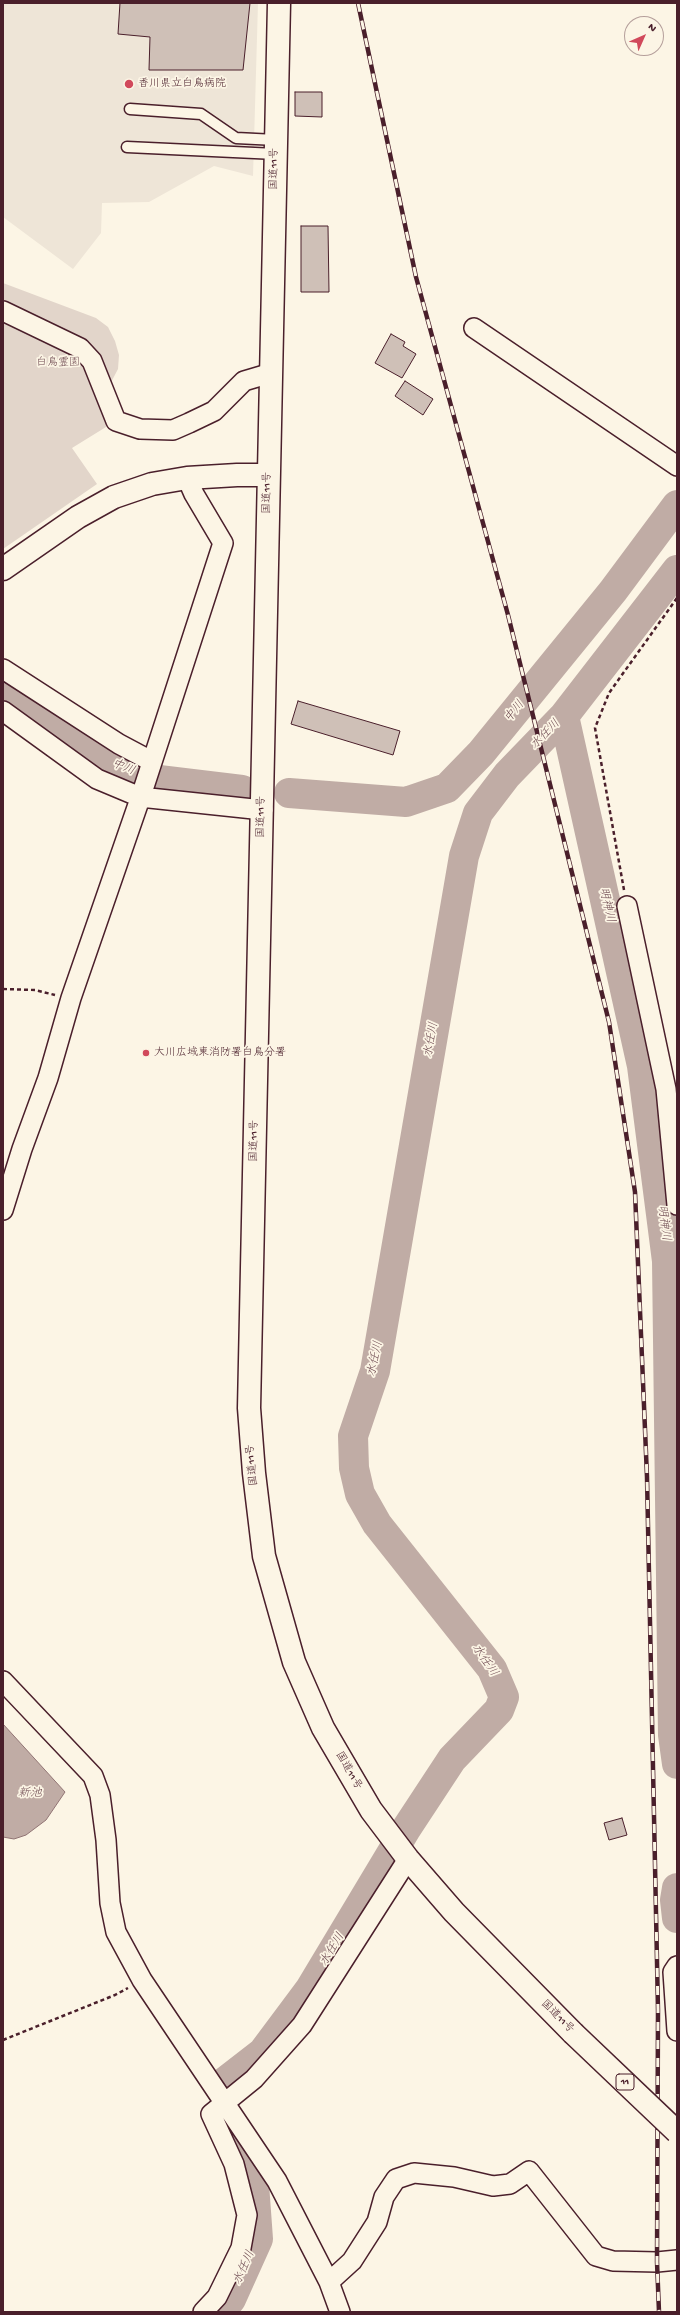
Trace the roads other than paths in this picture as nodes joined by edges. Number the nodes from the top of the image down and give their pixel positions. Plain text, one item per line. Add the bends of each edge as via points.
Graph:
1 (279, 3) edge
2 (130, 109) dead end
3 (127, 146) dead end
4 (276, 147) junction
5 (3, 311) edge
6 (474, 328) dead end
7 (271, 373) junction
8 (677, 466) edge
9 (268, 476) junction
10 (187, 478) junction
11 (3, 569) edge
12 (3, 669) edge
13 (3, 711) edge
14 (151, 761) junction
15 (141, 793) junction
16 (262, 810) junction
17 (626, 906) road end
18 (677, 1205) edge
19 (3, 1210) edge
20 (3, 1681) edge
21 (408, 1859) junction
22 (677, 1966) edge
23 (677, 2031) edge
24 (224, 2101) junction
25 (677, 2132) edge
26 (677, 2260) edge
27 (330, 2282) junction
28 (203, 2312) edge
29 (340, 2312) edge

1 - 4 main road, 国道11号 / 11
2 - 4 lane via 201,114 236,138
3 - 4 lane
4 - 7 main road, 国道11号 / 11
5 - 7 street via 80,348 92,360 116,421 140,429 173,430 214,411 244,381
6 - 8 street
7 - 9 main road, 国道11号 / 11
9 - 10 main road
9 - 16 main road, 国道11号 / 11
10 - 11 main road via 152,484 114,497 78,517
10 - 14 street via 223,543
12 - 14 street via 119,744
13 - 15 street via 97,779
14 - 15 street
15 - 16 street
15 - 19 street via 71,998 48,1078
16 - 21 main road, 国道11号 / 11 via 248,1408 264,1556 294,1662 323,1728 371,1810
17 - 18 street via 666,1089
20 - 24 street via 93,1776 100,1795 110,1902 116,1932 142,1980
21 - 24 street via 302,2025 254,2079
21 - 25 main road, 国道11号 / 11, bridge via 454,1912 573,2033
22 - 23 street via 673,1972
24 - 27 street via 276,2181
24 - 28 street via 210,2114 234,2164 247,2215 241,2248 217,2297
26 - 27 street via 613,2262 596,2256 529,2171 510,2184 493,2186 454,2177 414,2173 396,2179 384,2197 378,2222 352,2261
27 - 29 street

